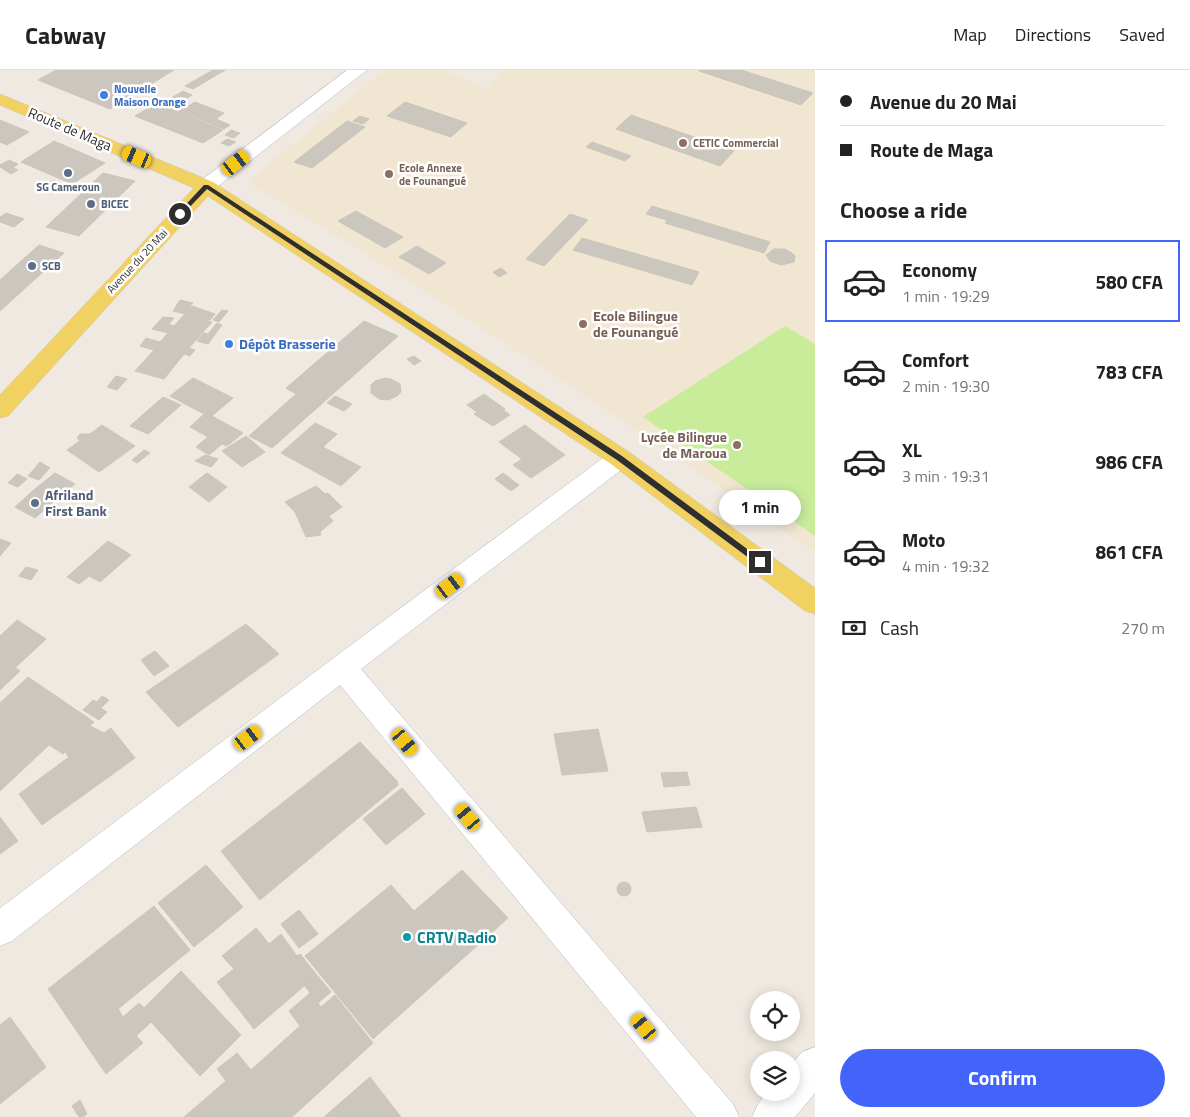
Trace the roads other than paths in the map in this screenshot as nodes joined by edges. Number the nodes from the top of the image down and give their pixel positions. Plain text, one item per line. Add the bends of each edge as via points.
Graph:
1 (358, 70) edge
2 (0, 99) edge
3 (206, 186) junction
4 (0, 410) edge
5 (620, 458) junction
6 (815, 603) edge
7 (342, 667) junction
8 (0, 929) edge
9 (815, 1065) edge
10 (720, 1117) edge
11 (771, 1117) edge

1 - 3 street, Avenue du 20 Mai
2 - 3 main road, Route de Maga
3 - 4 main road, Avenue du 20 Mai
3 - 5 main road, Route de Maga
5 - 6 main road, Route de Maga
5 - 7 street
7 - 8 street
7 - 10 street
9 - 11 street

